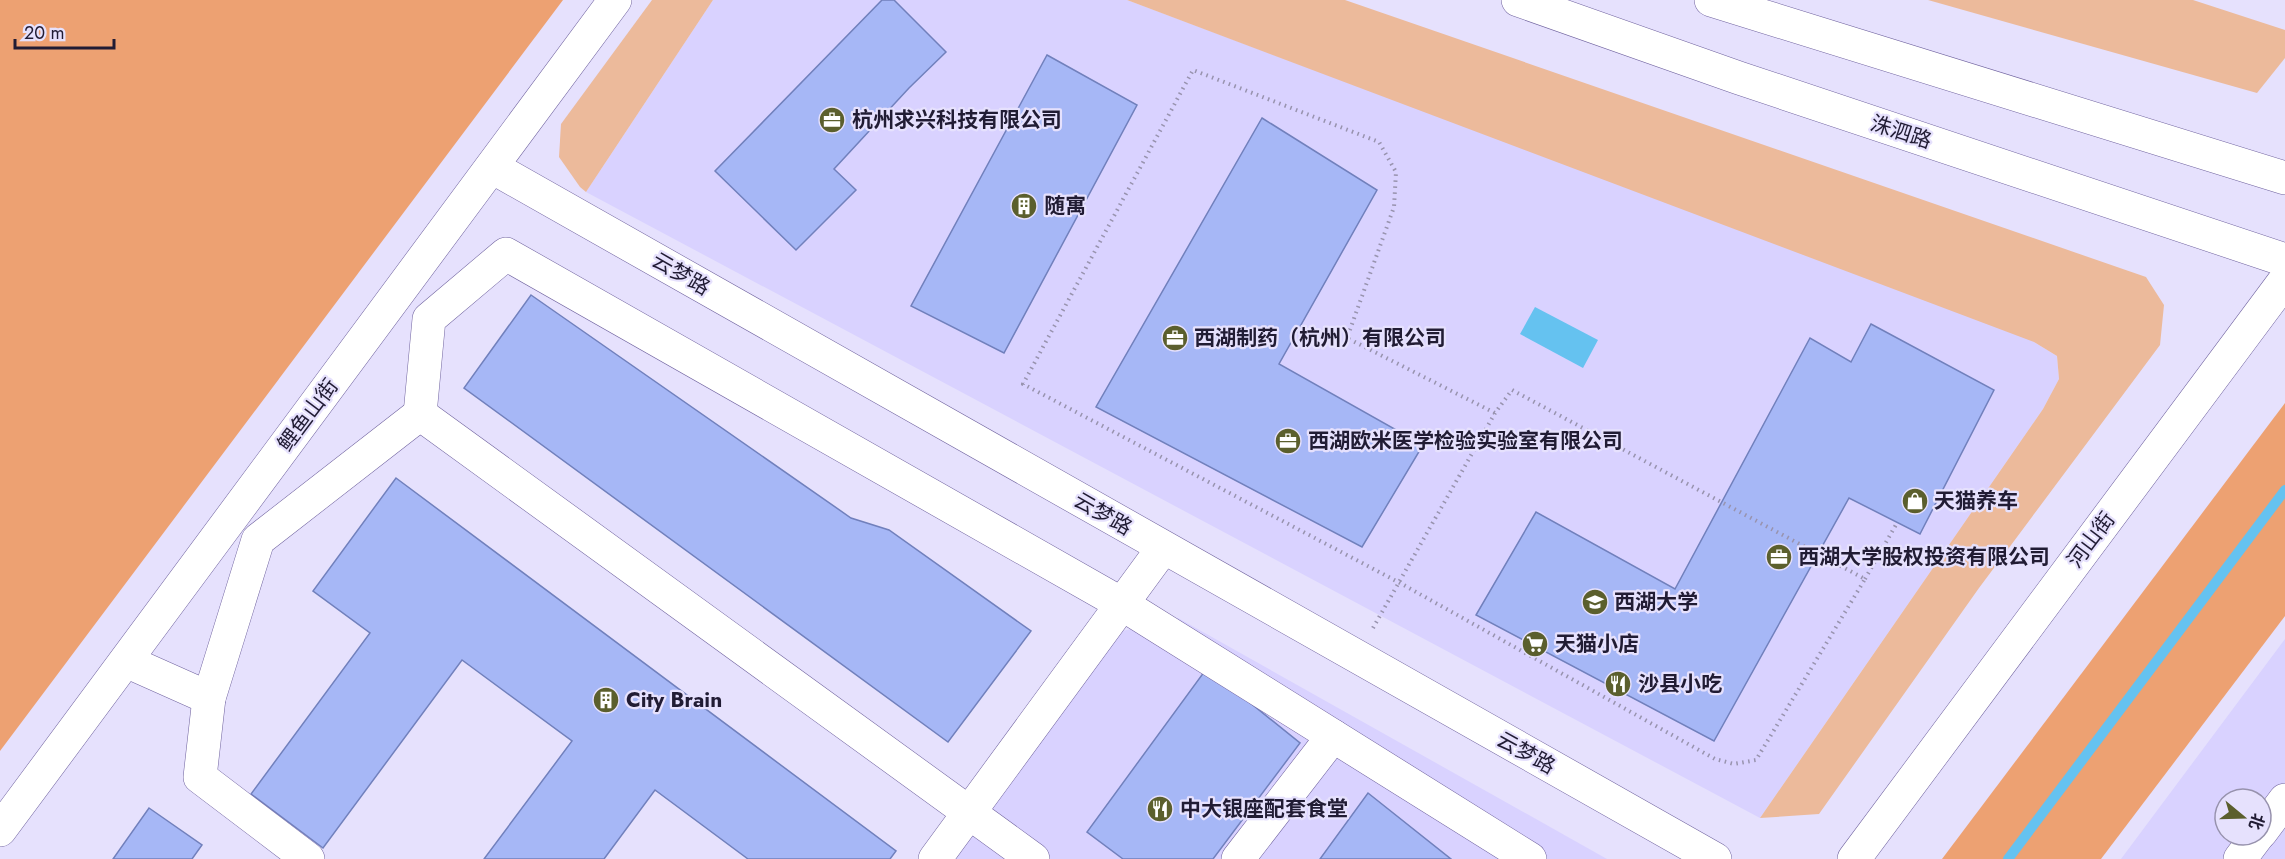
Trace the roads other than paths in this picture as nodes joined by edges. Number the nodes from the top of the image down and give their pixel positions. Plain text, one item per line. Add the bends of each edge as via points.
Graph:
1 (615, 0) edge
2 (1518, 0) edge
3 (1711, 0) edge
4 (492, 167) junction
5 (2285, 178) edge
6 (2285, 260) edge
7 (2285, 279) edge
8 (420, 414) junction
9 (1163, 548) junction
10 (1122, 604) junction
11 (126, 660) junction
12 (208, 698) junction
13 (1334, 736) junction
14 (2285, 800) edge
15 (969, 813) junction
16 (2273, 816) edge
17 (0, 830) edge
18 (2249, 847) edge
19 (1496, 850) edge
20 (308, 859) edge
21 (935, 859) edge
22 (1033, 859) edge
23 (1238, 859) edge
24 (1530, 859) edge
25 (1715, 859) edge
26 (1854, 859) edge
27 (2240, 859) edge

1 - 4 street, 鲤鱼山街
2 - 6 street, 洙泗路
3 - 5 street
4 - 9 street, 云梦路
4 - 11 street, 鲤鱼山街
7 - 26 street, 河山街
8 - 10 street via 429,319 506,254
8 - 12 street via 258,540
8 - 15 street
9 - 10 street
9 - 25 street, 云梦路
10 - 13 street
10 - 15 street
11 - 12 street
11 - 17 street, 鲤鱼山街
12 - 20 street via 200,777
13 - 19 street
13 - 23 street
14 - 16 street
15 - 21 street
15 - 22 street
18 - 27 street
19 - 24 street

